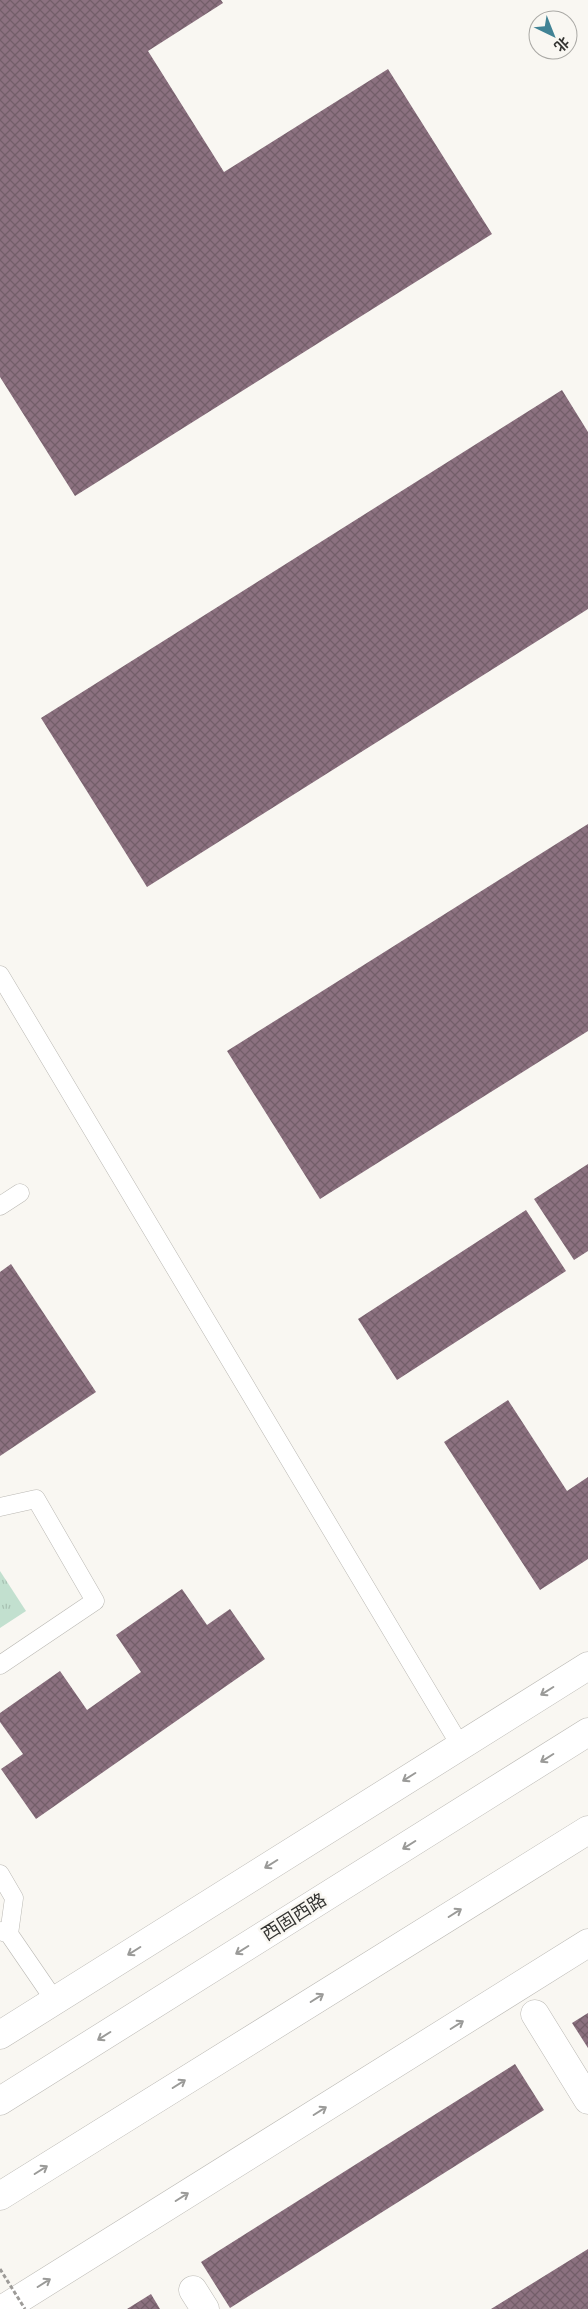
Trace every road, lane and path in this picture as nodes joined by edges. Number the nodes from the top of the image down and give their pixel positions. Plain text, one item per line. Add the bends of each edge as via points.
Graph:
1 (0, 975) edge
2 (20, 1193) dead end
3 (0, 1206) edge
4 (0, 1507) edge
5 (0, 1665) edge
6 (588, 1666) edge
7 (588, 1732) edge
8 (460, 1745) junction
9 (588, 1830) edge
10 (0, 1874) edge
11 (5, 1933) edge
12 (588, 1943) edge
13 (55, 2001) junction
14 (535, 2014) dead end
15 (0, 2035) edge
16 (588, 2100) edge
17 (0, 2101) edge
18 (0, 2196) edge
19 (0, 2269) edge
20 (3, 2309) edge
21 (25, 2309) edge

1 - 8 lane
2 - 3 lane
4 - 5 lane via 36,1499 95,1601
6 -> 8 street
7 -> 17 street, 西固西路
8 -> 13 street
18 -> 9 street
10 - 11 lane via 14,1898
11 - 13 lane
20 -> 12 street
13 - 15 street
14 - 16 street
19 - 21 path, bridge

